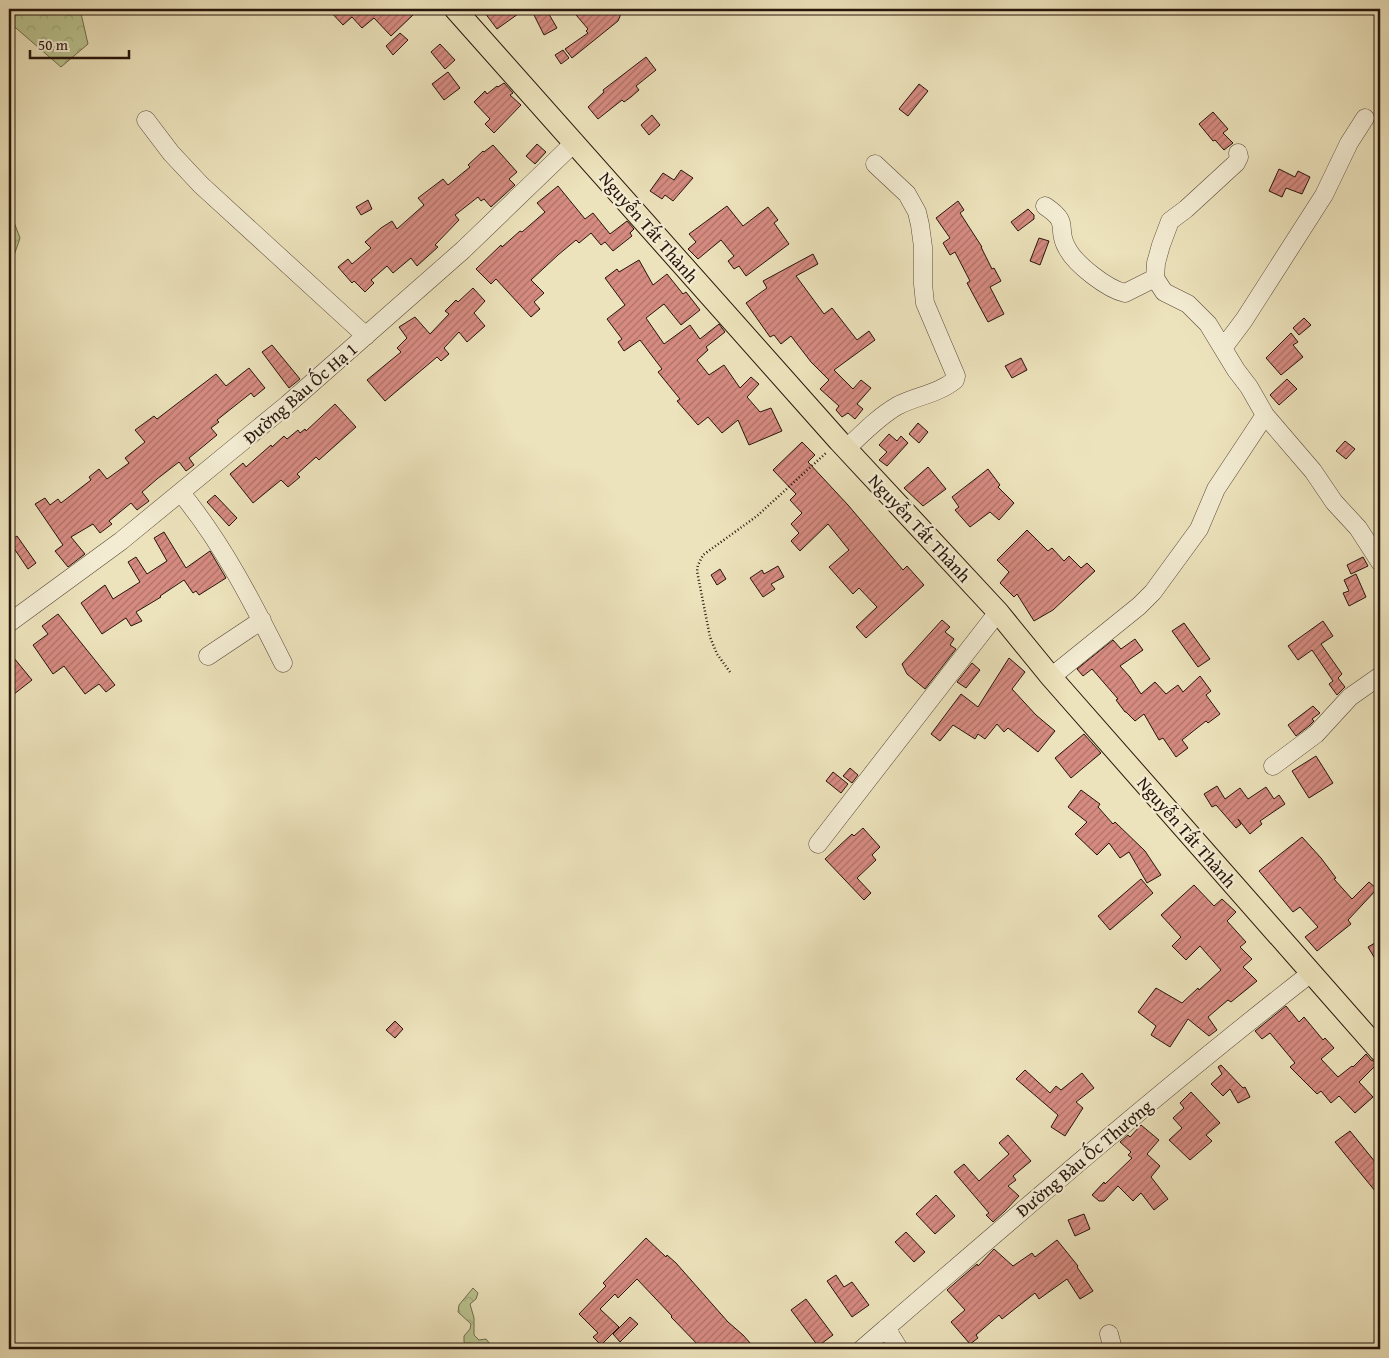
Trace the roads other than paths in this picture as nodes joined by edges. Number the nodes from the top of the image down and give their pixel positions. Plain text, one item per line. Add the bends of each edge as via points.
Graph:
1 (455, 9) edge
2 (1365, 118) dead end
3 (146, 120) dead end
4 (575, 142) junction
5 (1238, 153) dead end
6 (875, 164) dead end
7 (1045, 206) dead end
8 (1155, 278) junction
9 (366, 336) junction
10 (1223, 348) junction
11 (1265, 415) junction
12 (842, 446) junction
13 (181, 493) junction
14 (1380, 562) edge
15 (998, 612) junction
16 (262, 620) junction
17 (9, 623) edge
18 (208, 656) dead end
19 (282, 662) dead end
20 (1380, 676) edge
21 (1051, 677) junction
22 (1273, 766) dead end
23 (818, 844) dead end
24 (1311, 973) junction
25 (1380, 1051) edge
26 (886, 1328) junction
27 (862, 1349) edge
28 (899, 1349) edge

1 - 4 main road, Nguyễn Tất Thành
2 - 10 street via 1324,195
3 - 9 street via 201,186
4 - 9 street, Đường Bàu Ốc Hạ 1 via 463,250
4 - 12 main road, Nguyễn Tất Thành
5 - 8 street via 1236,163 1170,221 1158,254
6 - 12 street via 907,194 917,212 925,303 956,376 940,390 904,403 882,416
7 - 8 street via 1060,217 1067,250 1091,274 1125,293
8 - 10 street via 1164,292 1188,304 1208,324
9 - 13 street, Đường Bàu Ốc Hạ 1
10 - 11 street
11 - 14 street via 1358,528
11 - 21 street via 1216,489 1198,529 1153,592
12 - 15 main road, Nguyễn Tất Thành
13 - 16 street via 217,541
13 - 17 street, Đường Bàu Ốc Hạ 1
15 - 21 main road, Nguyễn Tất Thành
15 - 23 street
16 - 18 street
16 - 19 street
20 - 22 street via 1350,697 1316,734
21 - 24 main road, Nguyễn Tất Thành
24 - 25 main road, Nguyễn Tất Thành
24 - 26 street, Đường Bàu Ốc Thượng via 1175,1080
26 - 27 street, Đường Bàu Ốc Thượng
26 - 28 street

